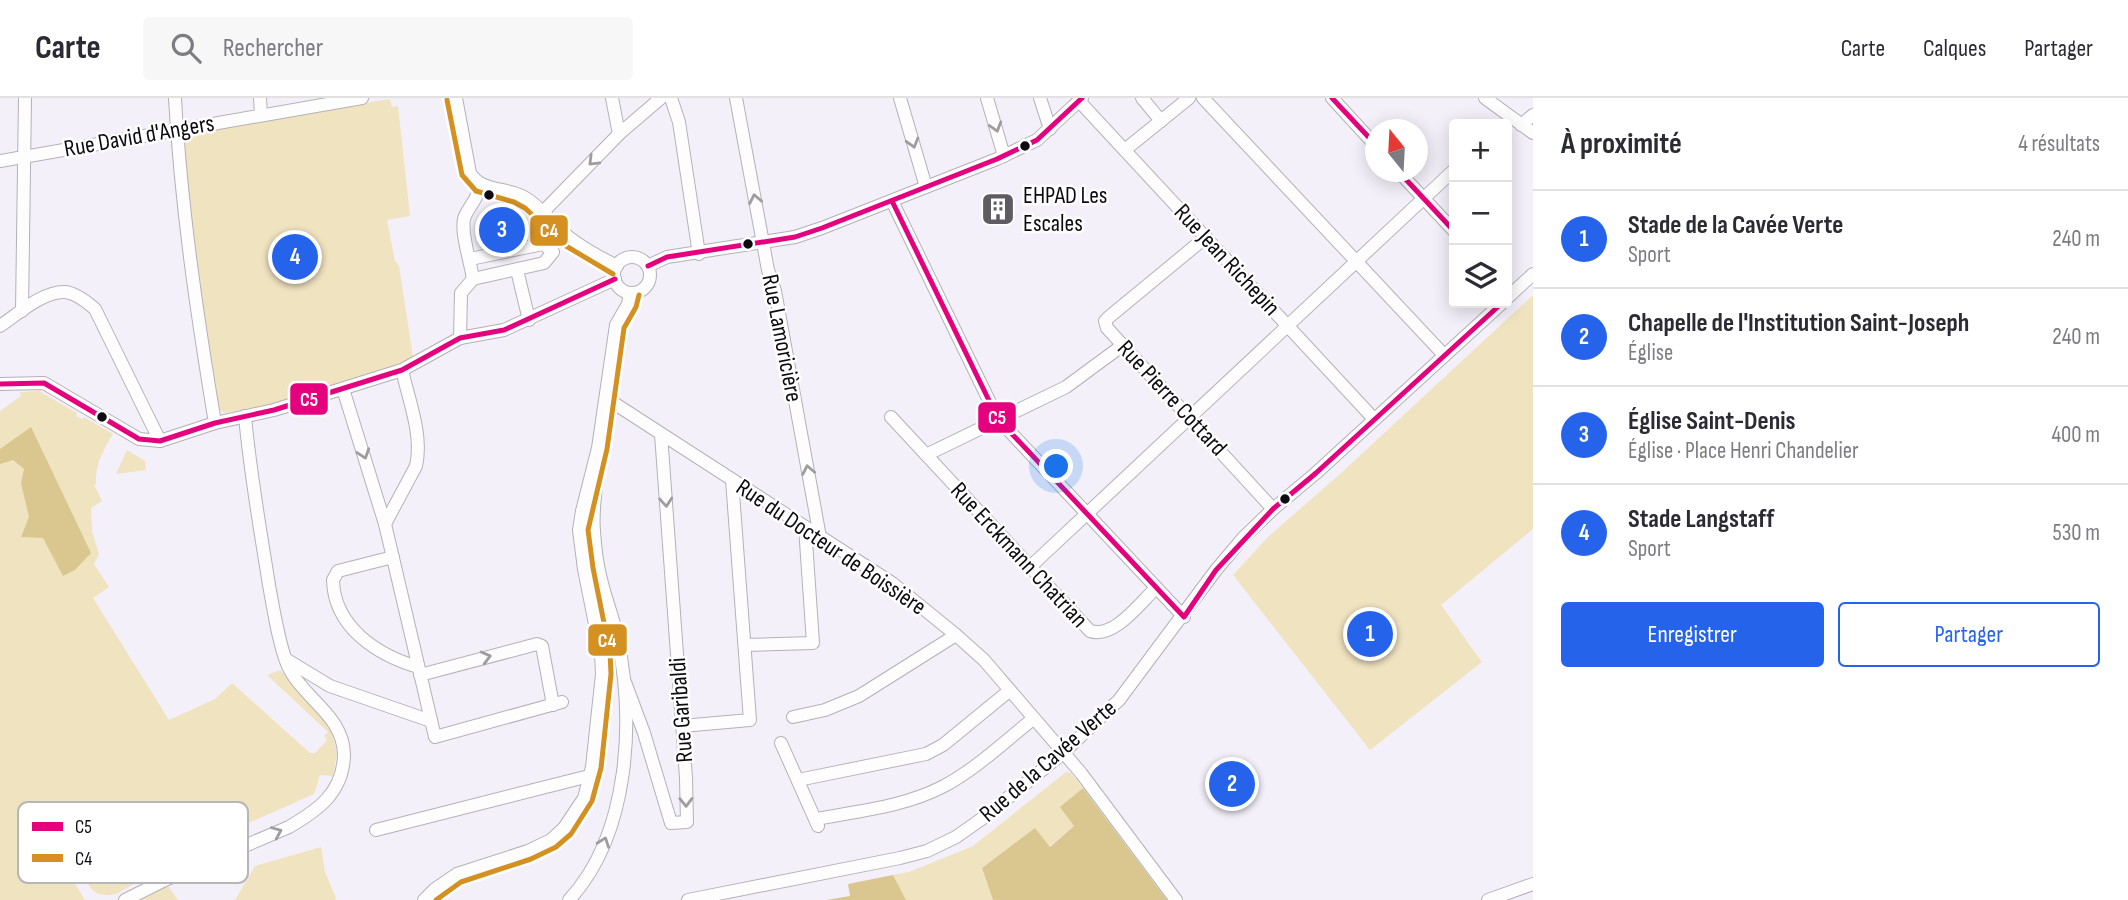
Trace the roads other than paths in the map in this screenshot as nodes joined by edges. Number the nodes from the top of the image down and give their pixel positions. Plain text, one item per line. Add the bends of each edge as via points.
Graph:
1 (25, 98) edge
2 (175, 98) edge
3 (260, 98) edge
4 (362, 98) edge
5 (456, 98) edge
6 (612, 98) edge
7 (661, 98) edge
8 (671, 98) edge
9 (736, 98) edge
10 (900, 98) edge
11 (987, 98) edge
12 (1041, 98) edge
13 (1142, 98) edge
14 (1189, 98) edge
15 (1203, 98) edge
16 (1332, 98) edge
17 (1485, 98) edge
18 (1081, 99) edge
19 (261, 115) junction
20 (1533, 116) edge
21 (1509, 119) edge
22 (1161, 121) junction
23 (1512, 122) edge
24 (176, 129) junction
25 (1050, 129) junction
26 (1533, 133) edge
27 (619, 134) junction
28 (1365, 134) edge
29 (1126, 149) junction
30 (24, 156) junction
31 (1004, 156) junction
32 (0, 161) edge
33 (1449, 175) edge
34 (1409, 182) edge
35 (481, 185) junction
36 (926, 187) junction
37 (1424, 198) junction
38 (892, 201) junction
39 (543, 212) junction
40 (1449, 225) edge
41 (1206, 237) junction
42 (763, 242) junction
43 (699, 254) junction
44 (470, 258) junction
45 (1357, 262) junction
46 (648, 266) junction
47 (517, 270) junction
48 (616, 273) junction
49 (1533, 274) edge
50 (473, 279) junction
51 (1512, 291) edge
52 (630, 293) junction
53 (1496, 308) edge
54 (22, 312) junction
55 (529, 320) junction
56 (1289, 325) junction
57 (0, 326) edge
58 (460, 338) junction
59 (1122, 345) junction
60 (1444, 355) junction
61 (402, 370) junction
62 (0, 384) edge
63 (343, 389) junction
64 (606, 398) junction
65 (245, 416) junction
66 (891, 417) dead end
67 (1190, 417) junction
68 (998, 419) junction
69 (1374, 419) junction
70 (215, 423) junction
71 (661, 434) junction
72 (160, 441) junction
73 (598, 448) junction
74 (926, 455) junction
75 (732, 480) junction
76 (1273, 509) junction
77 (1087, 514) junction
78 (385, 524) junction
79 (805, 527) junction
80 (820, 537) junction
81 (393, 557) junction
82 (1030, 567) junction
83 (1156, 587) junction
84 (1184, 617) junction
85 (956, 635) junction
86 (745, 645) junction
87 (287, 660) junction
88 (419, 671) junction
89 (625, 682) junction
90 (1009, 691) junction
91 (793, 718) dead end
92 (1033, 719) junction
93 (431, 721) junction
94 (682, 726) junction
95 (781, 743) dead end
96 (1063, 753) junction
97 (592, 773) junction
98 (798, 780) junction
99 (376, 830) dead end
100 (248, 845) edge
101 (159, 883) edge
102 (447, 884) junction
103 (1533, 884) edge
104 (125, 900) edge
105 (424, 900) edge
106 (434, 900) edge
107 (569, 900) edge
108 (688, 900) edge
109 (1176, 900) edge
110 (1488, 900) edge

1 - 30 street
2 - 24 street
3 - 19 street
4 - 19 street, Rue David d'Angers
5 - 35 street via 470,173
6 - 27 street
7 - 27 street
8 - 43 street via 679,122
42 -> 9 street, Rue Lamoricière
10 -> 36 street
11 -> 31 street
12 - 25 street
13 - 22 street
14 - 22 street
15 - 45 street
16 - 28 street
17 - 21 street
18 - 25 street
18 - 29 street, Rue Jean Richepin
19 - 24 street, Rue David d'Angers
20 - 23 street
22 - 29 street
23 - 26 street
24 - 30 street, Rue David d'Angers
24 - 70 street via 195,302
25 - 31 street
27 -> 39 street
29 - 41 street, Rue Jean Richepin
30 - 32 street, Rue David d'Angers
30 - 54 street
31 - 36 street
33 - 37 street
34 - 37 street
35 - 39 street via 512,191
35 - 44 street via 463,218
36 - 38 street
37 - 40 street
37 - 45 street
38 - 42 street via 795,237
38 - 68 street
39 - 48 street
41 - 56 street, Rue Jean Richepin
41 - 59 street, Rue Pierre Cottard via 1105,321
42 - 43 street
80 -> 42 street, Rue Lamoricière
43 - 46 street via 667,257
44 - 47 street via 543,244 553,252 544,263
44 - 50 street
45 - 56 street
45 - 60 street
46 - 48 street via 632,257 623,260
46 - 52 street via 647,285
47 - 50 street
47 - 55 street
48 - 52 street via 620,289
48 - 55 street
49 - 51 street
50 - 58 street via 461,293
52 - 64 street via 616,325
53 - 60 street, Rue de la Cavée Verte
54 - 57 street
54 - 72 street via 47,296 66,292 95,309
55 - 58 street
56 - 67 street
56 - 69 street, Rue Jean Richepin
58 - 61 street
59 - 67 street, Rue Pierre Cottard
59 - 68 street via 1066,387
60 - 69 street, Rue de la Cavée Verte
61 - 63 street
61 - 78 street via 419,456
62 - 72 street via 44,383 139,439
63 - 65 street
63 -> 78 street
64 - 71 street, Rue du Docteur de Boissière
64 - 73 street
65 - 70 street
65 - 87 street via 275,620
66 - 74 street, Rue Erckmann Chatrian
67 - 76 street, Rue Pierre Cottard
67 - 77 street
68 - 74 street
68 - 77 street
69 - 76 street, Rue de la Cavée Verte
70 - 72 street
71 - 75 street, Rue du Docteur de Boissière
71 -> 94 street, Rue Garibaldi
73 - 89 street via 593,528
73 - 97 street via 579,530 601,654
74 - 82 street, Rue Erckmann Chatrian
75 - 79 street, Rue du Docteur de Boissière
75 - 86 street
76 - 84 street, Rue de la Cavée Verte via 1216,570
77 - 82 street
77 - 83 street
78 - 81 street
79 - 80 street, Rue du Docteur de Boissière
79 - 86 street via 813,643
80 - 85 street, Rue du Docteur de Boissière via 892,583
81 - 88 street
81 - 88 street via 338,571 332,580 335,598 361,639
82 - 83 street, Rue Erckmann Chatrian via 1098,634 1113,629
83 - 84 street
84 - 96 street, Rue de la Cavée Verte via 1119,700
85 - 90 street, Rue du Docteur de Boissière
85 - 91 street via 859,696
86 - 94 street via 750,720
87 - 93 street via 330,686
100 -> 87 street via 289,827 328,800 342,769 342,741 336,724 290,671
88 - 93 street
88 -> 93 street via 537,644 542,646 558,703 435,737
94 -> 89 street, Rue Garibaldi via 687,822 671,823
107 -> 89 street via 599,855 620,790 628,723
90 - 92 street, Rue du Docteur de Boissière
90 - 98 street via 926,754
92 - 96 street, Rue du Docteur de Boissière
92 - 98 street via 967,772 941,787 879,808 817,823
95 - 98 street
96 - 108 street, Rue de la Cavée Verte via 983,818 927,850
96 - 109 street, Rue du Docteur de Boissière
97 - 99 street
97 - 102 street via 592,794 586,808 553,845
104 -> 101 street
102 - 105 street
102 - 106 street
103 - 110 street

